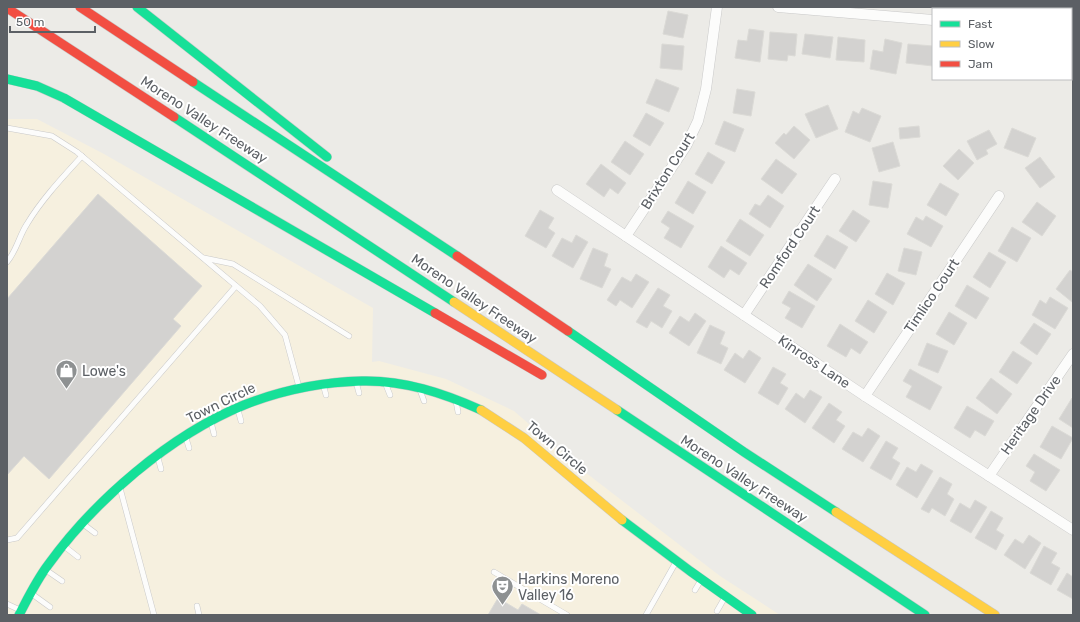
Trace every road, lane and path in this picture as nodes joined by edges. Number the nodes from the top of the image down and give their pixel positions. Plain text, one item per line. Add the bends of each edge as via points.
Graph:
1 (80, 7) edge
2 (137, 7) edge
3 (717, 7) edge
4 (778, 7) edge
5 (7, 8) edge
6 (864, 11) edge
7 (932, 20) edge
8 (7, 79) edge
9 (7, 128) edge
10 (82, 156) junction
11 (835, 179) dead end
12 (557, 190) dead end
13 (999, 196) dead end
14 (626, 236) junction
15 (203, 258) junction
16 (7, 262) edge
17 (499, 284) junction
18 (236, 286) junction
19 (744, 315) junction
20 (349, 336) dead end
21 (1073, 354) edge
22 (548, 378) dead end
23 (356, 381) junction
24 (385, 382) junction
25 (323, 383) junction
26 (299, 387) junction
27 (419, 387) junction
28 (359, 393) dead end
29 (575, 394) dead end
30 (326, 395) dead end
31 (390, 395) dead end
32 (866, 396) junction
33 (455, 398) junction
34 (424, 401) dead end
35 (238, 407) junction
36 (458, 412) dead end
37 (211, 421) junction
38 (241, 421) dead end
39 (214, 434) dead end
40 (186, 436) junction
41 (189, 448) dead end
42 (158, 456) junction
43 (684, 456) junction
44 (161, 469) dead end
45 (989, 476) junction
46 (120, 487) junction
47 (82, 524) junction
48 (1073, 530) edge
49 (95, 533) dead end
50 (7, 540) edge
51 (64, 546) junction
52 (78, 557) dead end
53 (677, 562) junction
54 (45, 569) junction
55 (494, 572) dead end
56 (701, 580) junction
57 (62, 581) dead end
58 (695, 590) dead end
59 (30, 593) junction
60 (725, 596) junction
61 (7, 604) edge
62 (197, 606) dead end
63 (50, 607) dead end
64 (716, 611) dead end
65 (20, 613) edge
66 (750, 614) edge
67 (154, 615) edge
68 (200, 615) edge
69 (567, 615) edge
70 (646, 615) edge
71 (925, 615) edge
72 (995, 615) edge

1 - 17 main road, Moreno Valley Freeway
2 - 17 main road via 353,178
3 - 14 street, Brixton Court via 706,89 698,121 686,146
4 - 6 street
5 - 43 main road, Moreno Valley Freeway
6 - 7 street
8 - 22 main road via 27,83 64,98
9 - 10 lane via 52,136
10 - 15 lane
10 - 16 lane via 26,224 13,255
11 - 19 street, Romford Court
12 - 14 street, Kinross Lane
13 - 32 street, Timlico Court
14 - 19 street, Kinross Lane
15 - 18 lane
15 - 20 lane via 233,264
17 - 72 main road, Moreno Valley Freeway via 744,452
18 - 26 lane via 260,306 285,335
18 - 50 lane via 17,538
19 - 32 street, Kinross Lane
21 - 45 street, Heritage Drive
23 - 24 main road, Town Circle
23 - 25 main road, Town Circle
23 - 28 lane
24 - 27 main road, Town Circle
24 - 31 lane
25 - 26 main road, Town Circle
25 - 30 lane
26 - 35 main road, Town Circle
27 - 33 main road, Town Circle
27 - 34 lane
29 - 43 main road
32 - 45 street, Kinross Lane
33 - 36 lane
33 - 53 main road, Town Circle via 481,409 509,427 589,494
35 - 37 main road, Town Circle
35 - 38 lane
37 - 39 lane
37 - 40 main road, Town Circle
40 - 41 lane
40 - 42 main road, Town Circle
42 - 44 lane
42 - 46 main road, Town Circle
43 - 71 main road, Moreno Valley Freeway
45 - 48 street, Kinross Lane
46 - 47 main road, Town Circle
46 - 67 lane
47 - 49 lane
47 - 51 main road, Town Circle
51 - 52 lane
51 - 54 main road, Town Circle
53 - 56 main road, Town Circle
53 - 70 lane
54 - 57 lane
54 - 59 main road, Town Circle
55 - 69 lane
56 - 58 lane
56 - 60 main road, Town Circle
59 - 63 lane
59 - 65 main road, Town Circle
60 - 64 lane
60 - 66 main road, Town Circle
61 - 65 lane
62 - 68 lane

